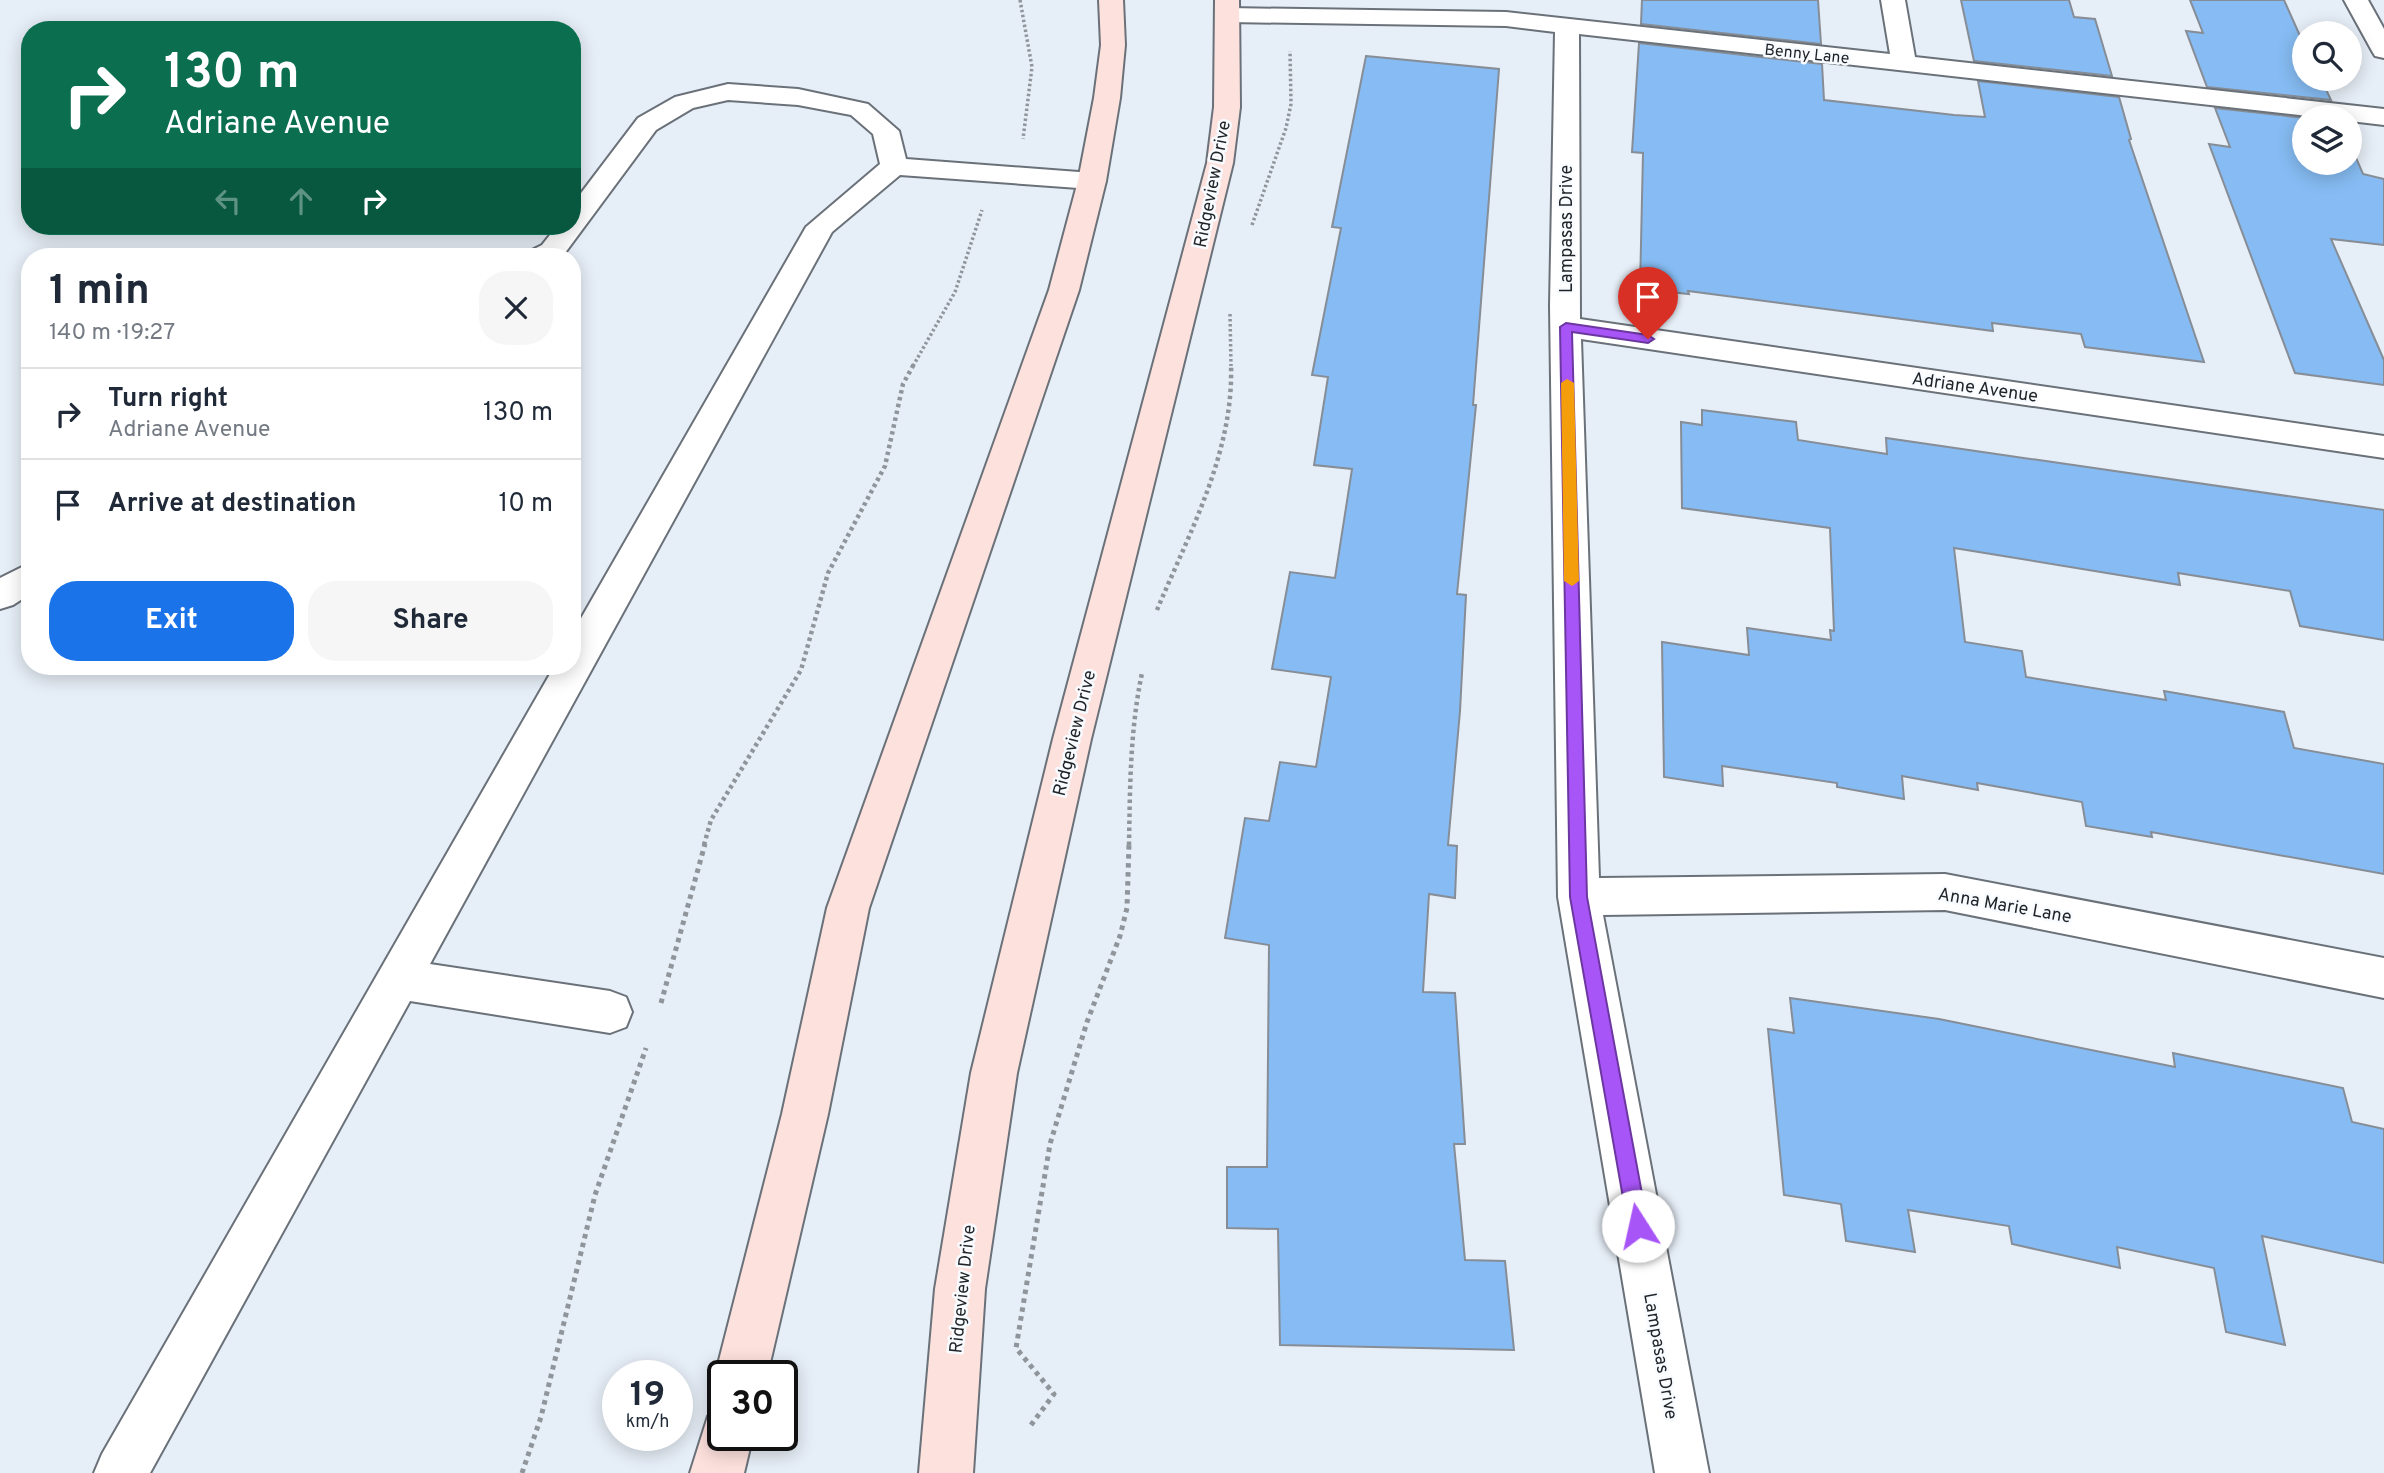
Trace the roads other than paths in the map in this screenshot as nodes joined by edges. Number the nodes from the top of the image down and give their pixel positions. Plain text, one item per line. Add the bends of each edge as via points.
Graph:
1 (1111, 0) edge
2 (1893, 0) edge
3 (2356, 0) edge
4 (1228, 7) edge
5 (1567, 26) junction
6 (2384, 51) edge
7 (1904, 63) junction
8 (2384, 117) edge
9 (894, 166) junction
10 (1092, 181) junction
11 (581, 212) edge
12 (1566, 327) junction
13 (2384, 447) edge
14 (21, 581) edge
15 (0, 594) edge
16 (581, 655) edge
17 (570, 675) edge
18 (1578, 897) junction
19 (2384, 978) edge
20 (400, 979) junction
21 (610, 1012) dead end
22 (745, 1360) edge
23 (723, 1451) edge
24 (121, 1473) edge
25 (717, 1473) edge
26 (946, 1473) edge
27 (1682, 1473) edge

1 - 10 main road via 1113,45
2 - 7 street
3 - 6 street
4 - 5 street, Benny Lane via 1506,19
4 - 26 main road, Ridgeview Drive via 1227,107 1217,175 1063,776 994,1073 960,1289
5 - 7 street, Benny Lane
5 - 12 street, Lampasas Drive
7 - 8 street, Benny Lane
9 - 10 street
9 - 11 street via 887,131 859,109 798,97 728,92 684,102 647,124
9 - 16 street via 820,227
10 - 22 main road via 1064,290 848,908 805,1114
12 - 13 street, Adriane Avenue
12 - 18 street, Lampasas Drive
14 - 15 street
17 - 20 street
18 - 19 street, Anna Marie Lane via 1945,892
18 - 27 street, Lampasas Drive
20 - 21 street
20 - 24 street
23 - 25 main road

